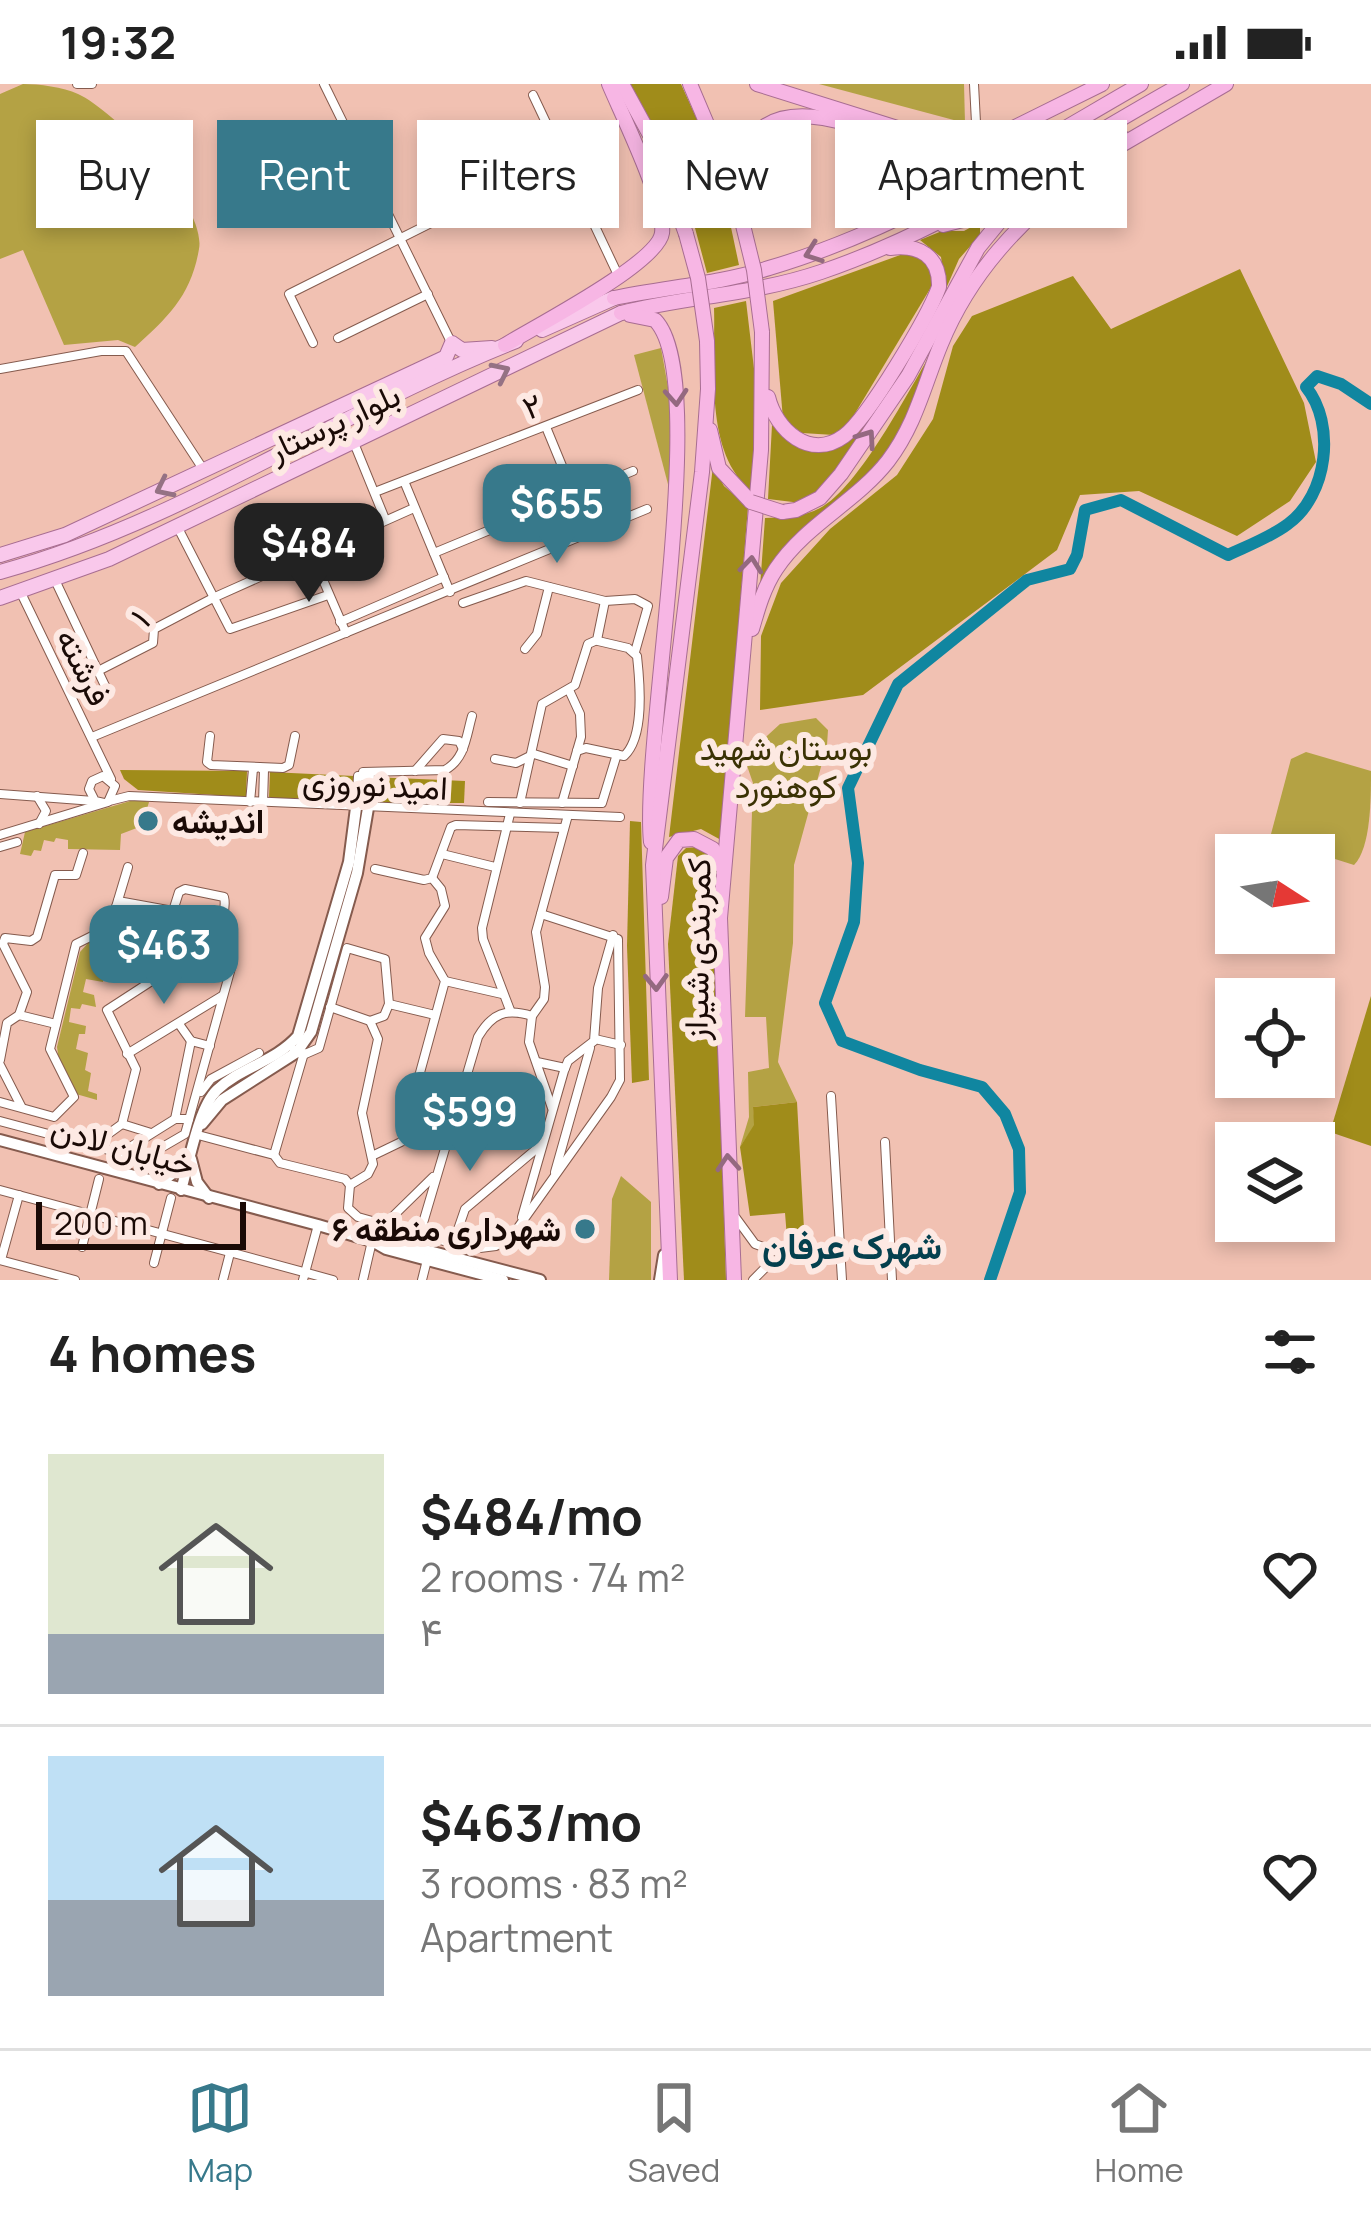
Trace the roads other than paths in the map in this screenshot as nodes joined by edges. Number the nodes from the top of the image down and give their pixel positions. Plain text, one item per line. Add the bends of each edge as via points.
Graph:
1 (77, 84) edge
2 (92, 84) edge
3 (324, 84) edge
4 (609, 84) edge
5 (622, 84) edge
6 (690, 84) edge
7 (758, 84) edge
8 (974, 84) edge
9 (1102, 84) edge
10 (1141, 84) edge
11 (1182, 84) edge
12 (1226, 85) edge
13 (533, 95) dead end
14 (343, 120) edge
15 (545, 120) edge
16 (705, 120) edge
17 (782, 120) edge
18 (874, 120) edge
19 (976, 120) edge
20 (1026, 120) edge
21 (1078, 120) edge
22 (835, 122) edge
23 (1127, 142) edge
24 (393, 221) edge
25 (417, 228) edge
26 (596, 228) edge
27 (744, 228) edge
28 (874, 228) edge
29 (993, 228) edge
30 (1017, 228) edge
31 (921, 230) junction
32 (400, 236) junction
33 (874, 251) junction
34 (618, 276) junction
35 (428, 293) junction
36 (614, 298) joint
37 (621, 313) junction
38 (338, 338) dead end
39 (313, 343) dead end
40 (452, 343) junction
41 (502, 346) junction
42 (764, 361) junction
43 (0, 369) edge
44 (638, 389) dead end
45 (708, 389) junction
46 (407, 392) junction
47 (383, 402) junction
48 (416, 413) junction
49 (395, 423) junction
50 (546, 427) junction
51 (354, 443) junction
52 (252, 448) junction
53 (221, 460) junction
54 (202, 469) junction
55 (244, 469) junction
56 (633, 471) dead end
57 (404, 481) junction
58 (375, 492) junction
59 (574, 495) junction
60 (414, 508) junction
61 (646, 509) dead end
62 (385, 519) junction
63 (177, 527) junction
64 (28, 547) junction
65 (434, 554) junction
66 (0, 555) edge
67 (314, 560) dead end
68 (31, 564) junction
69 (0, 572) edge
70 (444, 578) junction
71 (55, 580) junction
72 (548, 586) junction
73 (450, 592) junction
74 (21, 593) junction
75 (328, 595) junction
76 (215, 597) junction
77 (0, 598) edge
78 (605, 601) junction
79 (463, 603) dead end
80 (340, 622) junction
81 (346, 633) junction
82 (81, 638) junction
83 (597, 640) junction
84 (62, 645) dead end
85 (525, 649) dead end
86 (635, 652) junction
87 (743, 657) junction
88 (98, 671) junction
89 (569, 690) junction
90 (90, 699) dead end
91 (472, 716) dead end
92 (210, 736) dead end
93 (295, 736) dead end
94 (92, 737) junction
95 (463, 750) junction
96 (578, 751) junction
97 (534, 754) junction
98 (617, 754) junction
99 (494, 759) dead end
100 (101, 765) junction
101 (573, 766) junction
102 (259, 767) junction
103 (413, 772) junction
104 (112, 781) junction
105 (93, 782) junction
106 (0, 794) edge
107 (36, 795) junction
108 (74, 796) junction
109 (129, 796) junction
110 (103, 802) junction
111 (250, 802) junction
112 (488, 802) dead end
113 (520, 802) junction
114 (263, 803) junction
115 (562, 803) junction
116 (362, 808) junction
117 (510, 814) junction
118 (563, 815) junction
119 (620, 817) dead end
120 (39, 824) junction
121 (507, 827) junction
122 (564, 828) junction
123 (0, 836) edge
124 (17, 842) dead end
125 (0, 847) edge
126 (83, 854) dead end
127 (442, 854) junction
128 (653, 865) junction
129 (128, 866) dead end
130 (495, 867) junction
131 (375, 869) dead end
132 (432, 878) junction
133 (722, 882) junction
134 (117, 904) junction
135 (541, 914) junction
136 (613, 934) junction
137 (333, 935) junction
138 (655, 942) junction
139 (445, 981) junction
140 (502, 994) junction
141 (223, 995) junction
142 (389, 1004) junction
143 (331, 1007) junction
144 (510, 1010) junction
145 (19, 1015) junction
146 (435, 1015) junction
147 (384, 1016) junction
148 (532, 1016) junction
149 (370, 1021) junction
150 (56, 1024) junction
151 (179, 1024) junction
152 (379, 1039) junction
153 (191, 1041) junction
154 (592, 1042) junction
155 (621, 1045) junction
156 (211, 1046) junction
157 (296, 1051) junction
158 (259, 1052) dead end
159 (127, 1054) junction
160 (0, 1062) edge
161 (251, 1062) junction
162 (537, 1062) junction
163 (565, 1068) junction
164 (831, 1096) dead end
165 (197, 1097) junction
166 (419, 1101) junction
167 (0, 1102) edge
168 (22, 1108) junction
169 (552, 1109) junction
170 (456, 1111) junction
171 (54, 1117) junction
172 (175, 1119) junction
173 (0, 1121) edge
174 (122, 1124) junction
175 (197, 1128) junction
176 (152, 1133) junction
177 (50, 1135) junction
178 (0, 1140) edge
179 (885, 1142) dead end
180 (542, 1144) junction
181 (91, 1146) junction
182 (119, 1154) junction
183 (274, 1154) junction
184 (374, 1155) junction
185 (191, 1160) junction
186 (438, 1172) junction
187 (554, 1178) junction
188 (99, 1179) dead end
189 (159, 1184) junction
190 (350, 1185) junction
191 (0, 1190) edge
192 (176, 1194) junction
193 (19, 1195) junction
194 (208, 1198) junction
195 (732, 1212) junction
196 (90, 1216) junction
197 (318, 1225) junction
198 (384, 1225) junction
199 (520, 1225) junction
200 (667, 1228) junction
201 (162, 1234) junction
202 (425, 1236) junction
203 (372, 1240) junction
204 (453, 1244) junction
205 (82, 1247) dead end
206 (932, 1249) dead end
207 (891, 1251) junction
208 (230, 1253) junction
209 (841, 1253) junction
210 (788, 1256) junction
211 (0, 1260) edge
212 (427, 1260) junction
213 (154, 1263) dead end
214 (35, 1269) junction
215 (304, 1276) edge
216 (362, 1279) edge
217 (32, 1280) edge
218 (75, 1280) edge
219 (223, 1280) edge
220 (333, 1280) edge
221 (422, 1280) edge
222 (499, 1280) edge
223 (540, 1280) edge
224 (660, 1280) edge
225 (670, 1280) edge
226 (734, 1280) edge
227 (753, 1280) edge
228 (842, 1280) edge
229 (892, 1280) edge

1 - 2 street
3 - 14 street
4 - 34 highway via 662,220 652,254
5 - 45 highway, کمربندی شیراز, bridge via 651,136 686,234
6 - 16 highway
7 - 18 highway
8 - 19 street
9 - 20 highway
10 - 21 highway
11 - 31 highway
12 - 23 highway
12 - 31 highway via 963,220
13 - 15 street
17 - 22 highway
24 - 32 street
25 - 32 street
26 - 34 street
27 - 42 highway, کمربندی شیراز, bridge
28 -> 36 highway via 771,268
45 -> 29 highway, bridge via 715,458 734,487 782,512 820,498 908,376
30 - 87 highway via 947,330 908,432 876,475 778,565
31 - 33 highway
32 - 35 street
32 - 39 street via 289,294
33 - 37 highway via 735,296
33 - 42 highway via 917,248 934,261 939,286 846,434 817,445 788,434 768,400
34 - 41 highway
35 - 38 street
35 - 40 street
36 - 41 main road, بلوار پرستار
48 -> 37 main road, بلوار پرستار
37 -> 128 highway via 662,327 676,392 647,808
40 - 41 main road via 464,350
40 - 52 main road via 446,357
41 - 46 main road, بلوار پرستار
87 -> 42 highway, کمربندی شیراز
43 - 54 street via 126,351
44 - 50 street, ۲
45 - 128 highway, کمربندی شیراز
46 - 47 main road, بلوار پرستار
46 - 48 main road via 402,407
47 - 49 main road via 395,409
47 - 55 main road, بلوار پرستار
48 - 49 main road, بلوار پرستار
49 - 51 main road, بلوار پرستار
50 - 57 street, ۲
50 - 59 street
51 - 58 street
51 - 63 main road, بلوار پرستار
52 - 53 main road
52 - 55 main road
53 - 54 main road
53 - 55 main road
54 -> 64 main road
55 - 68 main road, بلوار پرستار
56 - 59 street
57 - 58 street, ۲
57 - 60 street
58 - 62 street
59 - 65 street
60 - 62 street, ۱
60 - 65 street
61 - 73 street
62 - 76 street, ۱
63 - 71 main road, بلوار پرستار
63 - 76 street
64 - 66 main road
64 - 68 main road
65 - 70 street
67 - 75 street
68 - 69 main road, بلوار پرستار
70 - 73 street
70 - 80 street
71 - 74 main road, بلوار پرستار
71 - 82 street
72 - 78 street
72 - 79 street via 514,583
72 - 85 street via 537,634
73 - 81 street
74 - 77 main road, بلوار پرستار
74 - 94 street, فرشته
75 - 76 street via 230,629
75 - 80 street
76 - 88 street, ۱
78 - 83 street
78 - 86 street via 648,606
80 - 81 street
81 - 94 street
82 - 84 street
82 - 88 street
83 - 86 street
83 - 89 street
86 - 98 street via 637,734 630,753
87 - 133 highway, کمربندی شیراز
88 - 90 street via 107,692
89 - 96 street via 580,714
89 - 97 street via 542,704
91 - 95 street
92 - 102 street via 208,764
93 - 102 street via 288,767
94 - 100 street, فرشته
95 - 103 street via 445,770
95 - 103 street via 443,739
96 - 98 street
96 - 101 street
97 - 99 street via 516,764
97 - 101 street
97 - 113 street
98 - 115 street via 602,803
100 - 104 street, فرشته
100 - 105 street
101 - 115 street
102 - 111 street
102 - 114 street
103 - 116 street via 363,772
104 - 105 street
104 - 109 street, فرشته
104 - 110 street via 116,791
105 - 108 street
105 - 110 street
106 - 107 street
107 - 108 street
107 - 120 street via 46,808
108 - 110 street
109 - 110 street, امید نوروزی
109 - 111 street, امید نوروزی
110 - 120 street, امید نوروزی
111 - 114 street, امید نوروزی
112 - 113 street
113 - 115 street
114 - 116 street, امید نوروزی
115 - 118 street
116 - 117 street, امید نوروزی
116 - 137 street
117 - 118 street, امید نوروزی
117 - 121 street
118 - 119 street, امید نوروزی
118 - 122 street
120 - 123 street, امید نوروزی
121 - 122 street
121 - 127 street via 456,825
121 - 130 street
122 - 135 street
124 - 125 street
126 - 145 street via 76,875 56,875 37,937 5,938 27,992
127 - 130 street
127 - 132 street
128 - 138 highway, کمربندی شیراز
129 - 134 street
130 - 140 street via 482,928
131 - 132 street
132 - 139 street via 445,905 425,938
133 - 138 highway via 713,849 679,840 666,858
195 -> 133 highway, کمربندی شیراز
134 - 141 street via 173,911 185,889 224,897 221,928 233,955
134 - 150 street via 110,927 76,944
134 - 159 street via 180,920 167,971 107,1010
135 - 136 street
135 - 148 street via 544,999
136 - 154 street
136 - 155 street
137 - 157 street
137 - 157 street via 311,1032
138 -> 200 highway, کمربندی شیراز
139 - 140 street
139 - 146 street
140 - 144 street
141 - 151 street
141 - 156 street
142 - 143 street via 385,959 347,949
142 - 146 street
142 - 147 street
143 - 149 street
143 - 157 street via 317,1050
144 - 148 street
144 - 170 street via 478,1037
145 - 150 street
145 - 160 street via 8,1023
146 - 166 street
147 - 149 street
147 - 152 street
148 - 162 street
149 - 152 street
150 - 171 street via 50,1049 74,1097
151 - 153 street
151 - 159 street
152 - 184 street via 362,1113
153 - 156 street
153 - 172 street
154 - 155 street
154 - 163 street
154 - 187 street
155 - 187 street via 620,1080
156 - 165 street
157 - 161 street
157 - 175 street via 222,1100
157 - 183 street
158 - 161 street
159 - 174 street via 136,1069
160 - 168 street
161 - 165 street via 211,1079
161 - 175 street via 213,1093
162 - 163 street
162 - 169 street
163 - 169 street
164 - 209 street
165 - 175 street
166 - 170 street
166 - 184 street via 400,1142
167 - 168 street
168 - 171 street
169 - 180 street
170 - 186 street
171 - 177 street
172 - 175 street
172 - 176 street
173 - 177 street
174 - 176 street
174 - 181 street
175 - 182 street via 142,1159
175 - 183 street
175 - 185 street
176 - 182 street
177 - 181 street
178 - 189 street, خیابان لادن
179 - 207 street
180 - 199 street
180 - 204 street via 465,1209
181 - 182 street
183 - 190 street via 280,1163
184 - 190 street via 368,1174
185 - 189 street
185 - 192 street
185 - 194 street
186 - 198 street
186 - 202 street
187 - 199 street
188 - 196 street
189 - 192 street, خیابان لادن
190 - 198 street via 352,1214
191 - 193 street
192 - 194 street, خیابان لادن
192 - 201 street
193 - 196 street
193 - 211 street
194 - 197 street, خیابان لادن
195 - 210 street via 755,1244
195 - 226 highway, کمربندی شیراز
196 - 201 street
196 - 205 street
197 - 203 street, خیابان لادن
197 - 215 street
198 - 202 street
199 - 204 street via 485,1250
200 - 224 street
200 - 225 highway, کمربندی شیراز
201 - 208 street
201 - 213 street
202 - 204 street
203 - 212 street, خیابان لادن
203 - 216 street
203 - 223 street, خیابان لادن
206 - 207 street
207 - 209 street
207 - 229 street
208 - 215 street
208 - 219 street
209 - 210 street
209 - 228 street
210 - 227 street
211 - 214 street
212 - 221 street
212 - 222 street, خیابان لادن
214 - 217 street
214 - 218 street
215 - 220 street

